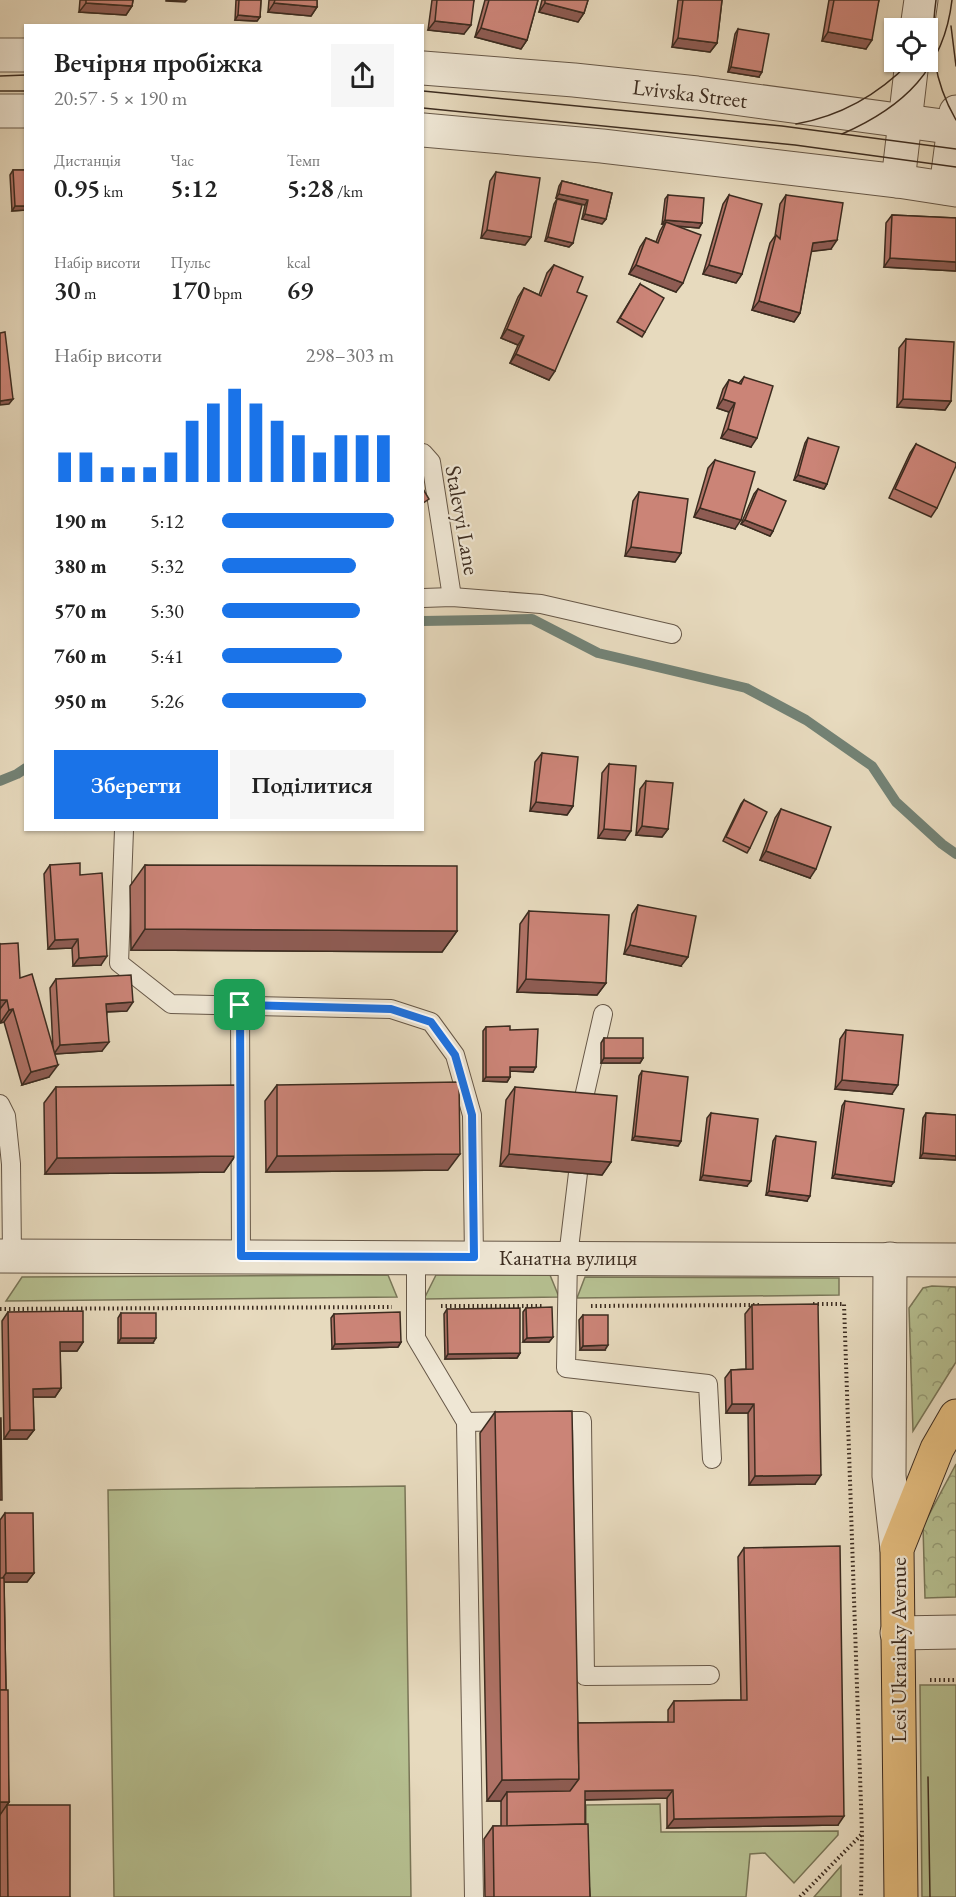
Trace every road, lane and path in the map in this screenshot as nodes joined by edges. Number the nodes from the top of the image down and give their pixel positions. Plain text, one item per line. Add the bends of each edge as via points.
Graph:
1 (921, 0) edge
2 (918, 18) edge
3 (0, 55) edge
4 (24, 55) edge
5 (424, 68) edge
6 (911, 72) edge
7 (0, 111) edge
8 (24, 111) edge
9 (904, 120) junction
10 (955, 122) edge
11 (424, 130) edge
12 (898, 181) junction
13 (951, 189) edge
14 (424, 454) edge
15 (452, 597) junction
16 (424, 598) edge
17 (672, 634) dead end
18 (124, 831) edge
19 (240, 1005) junction
20 (603, 1014) dead end
21 (0, 1104) edge
22 (582, 1107) edge
23 (578, 1173) edge
24 (6, 1255) edge
25 (241, 1256) junction
26 (416, 1257) junction
27 (474, 1257) junction
28 (568, 1257) junction
29 (890, 1259) junction
30 (956, 1260) edge
31 (956, 1416) edge
32 (466, 1422) junction
33 (712, 1459) dead end
34 (897, 1549) junction
35 (956, 1632) edge
36 (897, 1633) junction
37 (710, 1675) dead end
38 (928, 1680) dead end
39 (956, 1680) edge
40 (857, 1681) dead end
41 (862, 1834) junction
42 (474, 1897) edge
43 (800, 1897) edge
44 (861, 1897) edge
45 (901, 1897) edge

1 - 2 street
3 - 4 street
5 - 9 street, Lvivska Street via 697,93
6 - 9 street
7 - 8 street
9 - 10 street, Lvivska Street
9 - 12 street
10 - 13 street
11 - 12 street via 602,146
12 - 13 street
14 - 15 lane, Stalevyi Lane via 431,462
15 - 16 lane
15 - 17 lane via 541,604
18 - 19 lane via 119,963 171,1004
19 - 25 lane
19 - 27 lane via 391,1009 431,1022 455,1055 472,1115
20 - 22 lane
21 - 24 lane via 6,1116 11,1164
23 - 28 lane
24 - 25 street, Канатна вулиця
25 - 26 street, Канатна вулиця
26 - 27 street, Канатна вулиця
26 - 32 lane via 416,1338
27 - 28 street, Канатна вулиця
28 - 29 street, Канатна вулиця
28 - 33 lane via 566,1368 708,1384
29 - 30 street, Канатна вулиця
29 - 34 street via 889,1476
31 - 34 main road, Lesi Ukrainky Avenue via 938,1449
32 - 37 lane via 582,1420 585,1676
32 - 42 lane
34 - 36 main road, Lesi Ukrainky Avenue
35 - 36 street
36 - 45 main road, Lesi Ukrainky Avenue
38 - 39 path
40 - 41 path
41 - 43 path
41 - 44 path

